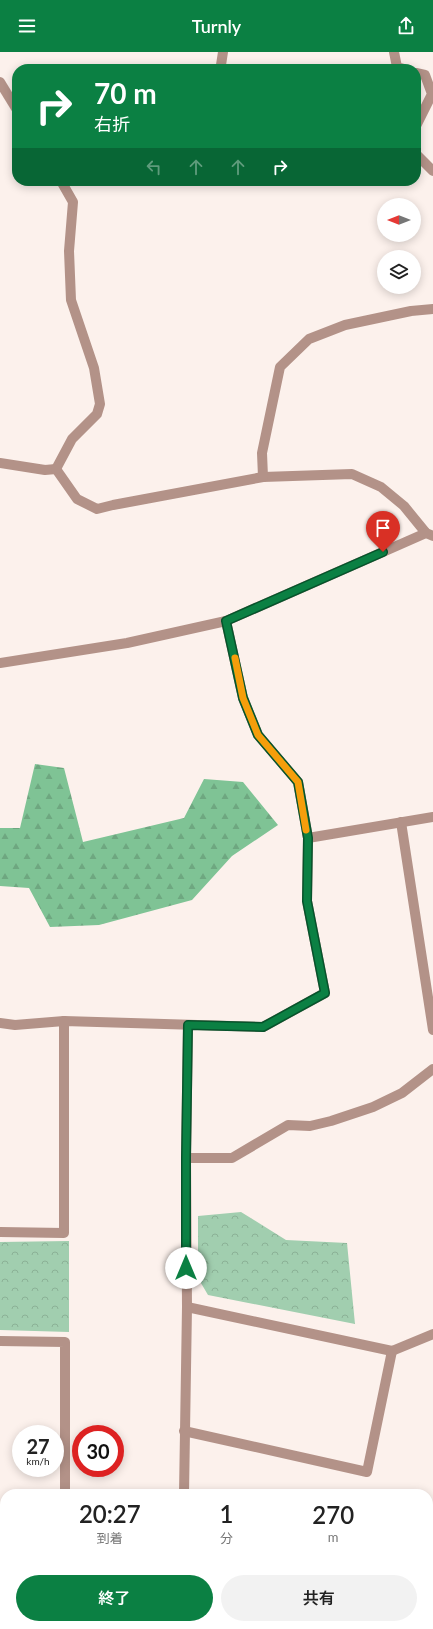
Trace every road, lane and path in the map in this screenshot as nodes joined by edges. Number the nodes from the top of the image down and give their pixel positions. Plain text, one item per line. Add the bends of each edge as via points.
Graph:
1 (223, 52) edge
2 (394, 52) edge
3 (221, 64) edge
4 (396, 64) edge
5 (421, 75) edge
6 (0, 82) edge
7 (12, 102) edge
8 (421, 116) edge
9 (421, 159) edge
10 (433, 171) edge
11 (64, 186) edge
12 (433, 309) edge
13 (0, 463) edge
14 (56, 469) junction
15 (263, 477) junction
16 (429, 534) edge
17 (226, 621) junction
18 (0, 663) edge
19 (433, 817) edge
20 (401, 822) junction
21 (308, 838) junction
22 (64, 1021) junction
23 (0, 1023) edge
24 (188, 1025) junction
25 (433, 1030) edge
26 (433, 1069) edge
27 (186, 1158) junction
28 (0, 1232) edge
29 (187, 1307) junction
30 (433, 1334) edge
31 (0, 1341) edge
32 (392, 1351) junction
33 (184, 1431) junction
34 (64, 1489) edge
35 (184, 1489) edge

1 - 3 street
2 - 4 street
5 - 8 street via 425,76 432,94
6 - 7 street
9 - 10 street
11 - 14 street via 73,202 69,251 71,300 94,368 100,404 97,414 72,439
12 - 15 street via 345,325 309,339 280,367 262,453
13 - 14 street via 45,470
14 - 15 street via 77,499 97,509
15 - 16 street via 352,474 381,487 404,506
16 - 17 street
17 - 18 street via 127,643
17 - 21 street via 243,698 258,735 298,782
19 - 20 street
20 - 21 street
20 - 25 street
21 - 24 street via 307,901 325,993 263,1027
22 - 23 street via 15,1025
22 - 24 street
22 - 28 street via 64,1233
24 - 27 street
26 - 27 street via 402,1094 373,1107 310,1126 288,1125 232,1158
27 - 29 street
29 - 32 street
29 - 33 street
30 - 32 street
31 - 34 street via 65,1342
32 - 33 street via 367,1472
33 - 35 street

